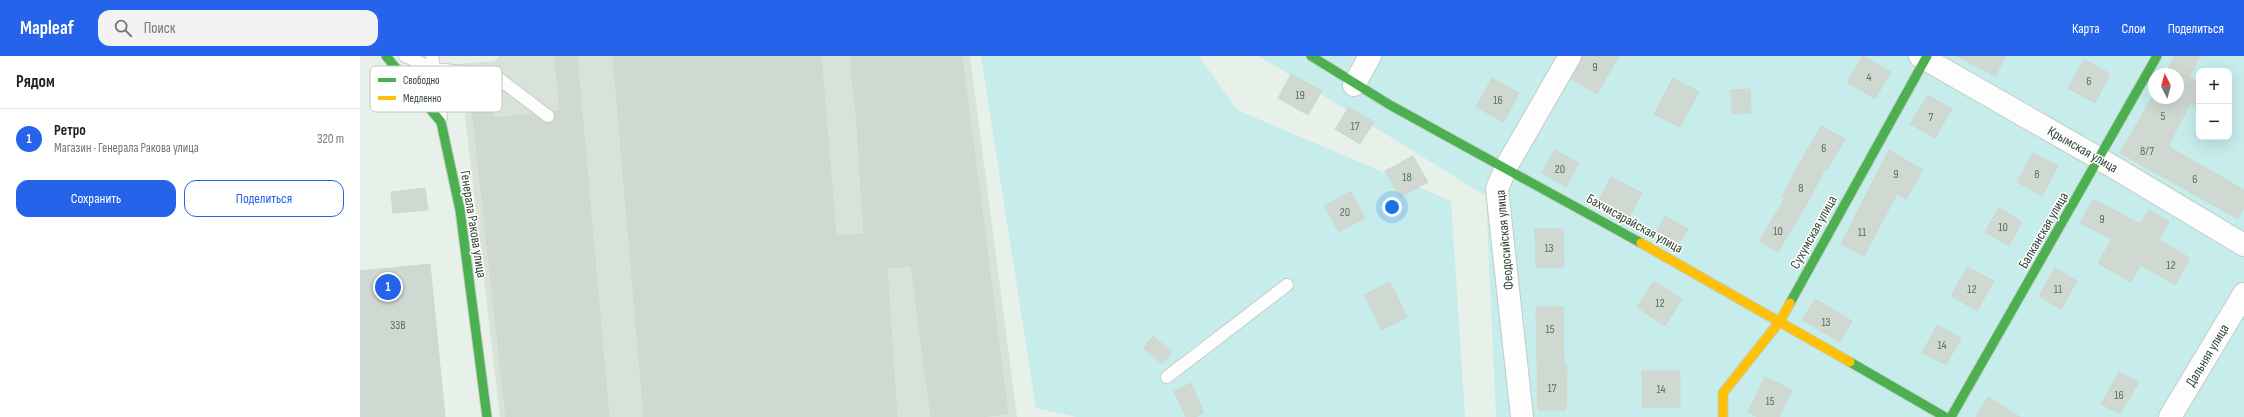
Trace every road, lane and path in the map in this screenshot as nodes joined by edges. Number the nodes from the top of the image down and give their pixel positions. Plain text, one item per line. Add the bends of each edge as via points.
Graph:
1 (386, 56) edge
2 (405, 56) edge
3 (432, 56) edge
4 (1310, 56) edge
5 (1370, 56) edge
6 (1570, 56) edge
7 (2157, 56) edge
8 (1924, 57) edge
9 (394, 66) edge
10 (427, 66) edge
11 (434, 66) edge
12 (502, 81) edge
13 (1354, 85) junction
14 (434, 112) edge
15 (440, 112) edge
16 (548, 116) dead end
17 (442, 122) junction
18 (2100, 159) junction
19 (1506, 167) junction
20 (2244, 245) edge
21 (1287, 285) dead end
22 (2244, 294) edge
23 (1780, 321) junction
24 (1167, 377) dead end
25 (486, 417) edge
26 (1522, 417) edge
27 (1723, 417) edge
28 (1945, 417) edge
29 (1951, 417) edge
30 (2170, 417) edge

1 - 9 street, Генерала Ракова улица
2 - 10 lane
3 - 11 lane
4 - 13 street, Бахчисарайская улица
5 - 13 street
6 - 19 street, Феодосийская улица
7 - 18 street, Балканская улица
8 - 18 street, Крымская улица
8 - 23 street, Сухумская улица
12 - 16 lane
13 - 19 street, Бахчисарайская улица
14 - 17 street, Генерала Ракова улица
15 - 17 lane
17 - 25 street, Генерала Ракова улица via 460,210
18 - 20 street, Крымская улица
18 - 29 street, Балканская улица
19 - 23 street, Бахчисарайская улица
19 - 26 street, Феодосийская улица via 1497,189
21 - 24 lane
22 - 30 street, Дальняя улица
23 - 27 street, Сухумская улица via 1723,393
23 - 28 street, Бахчисарайская улица

